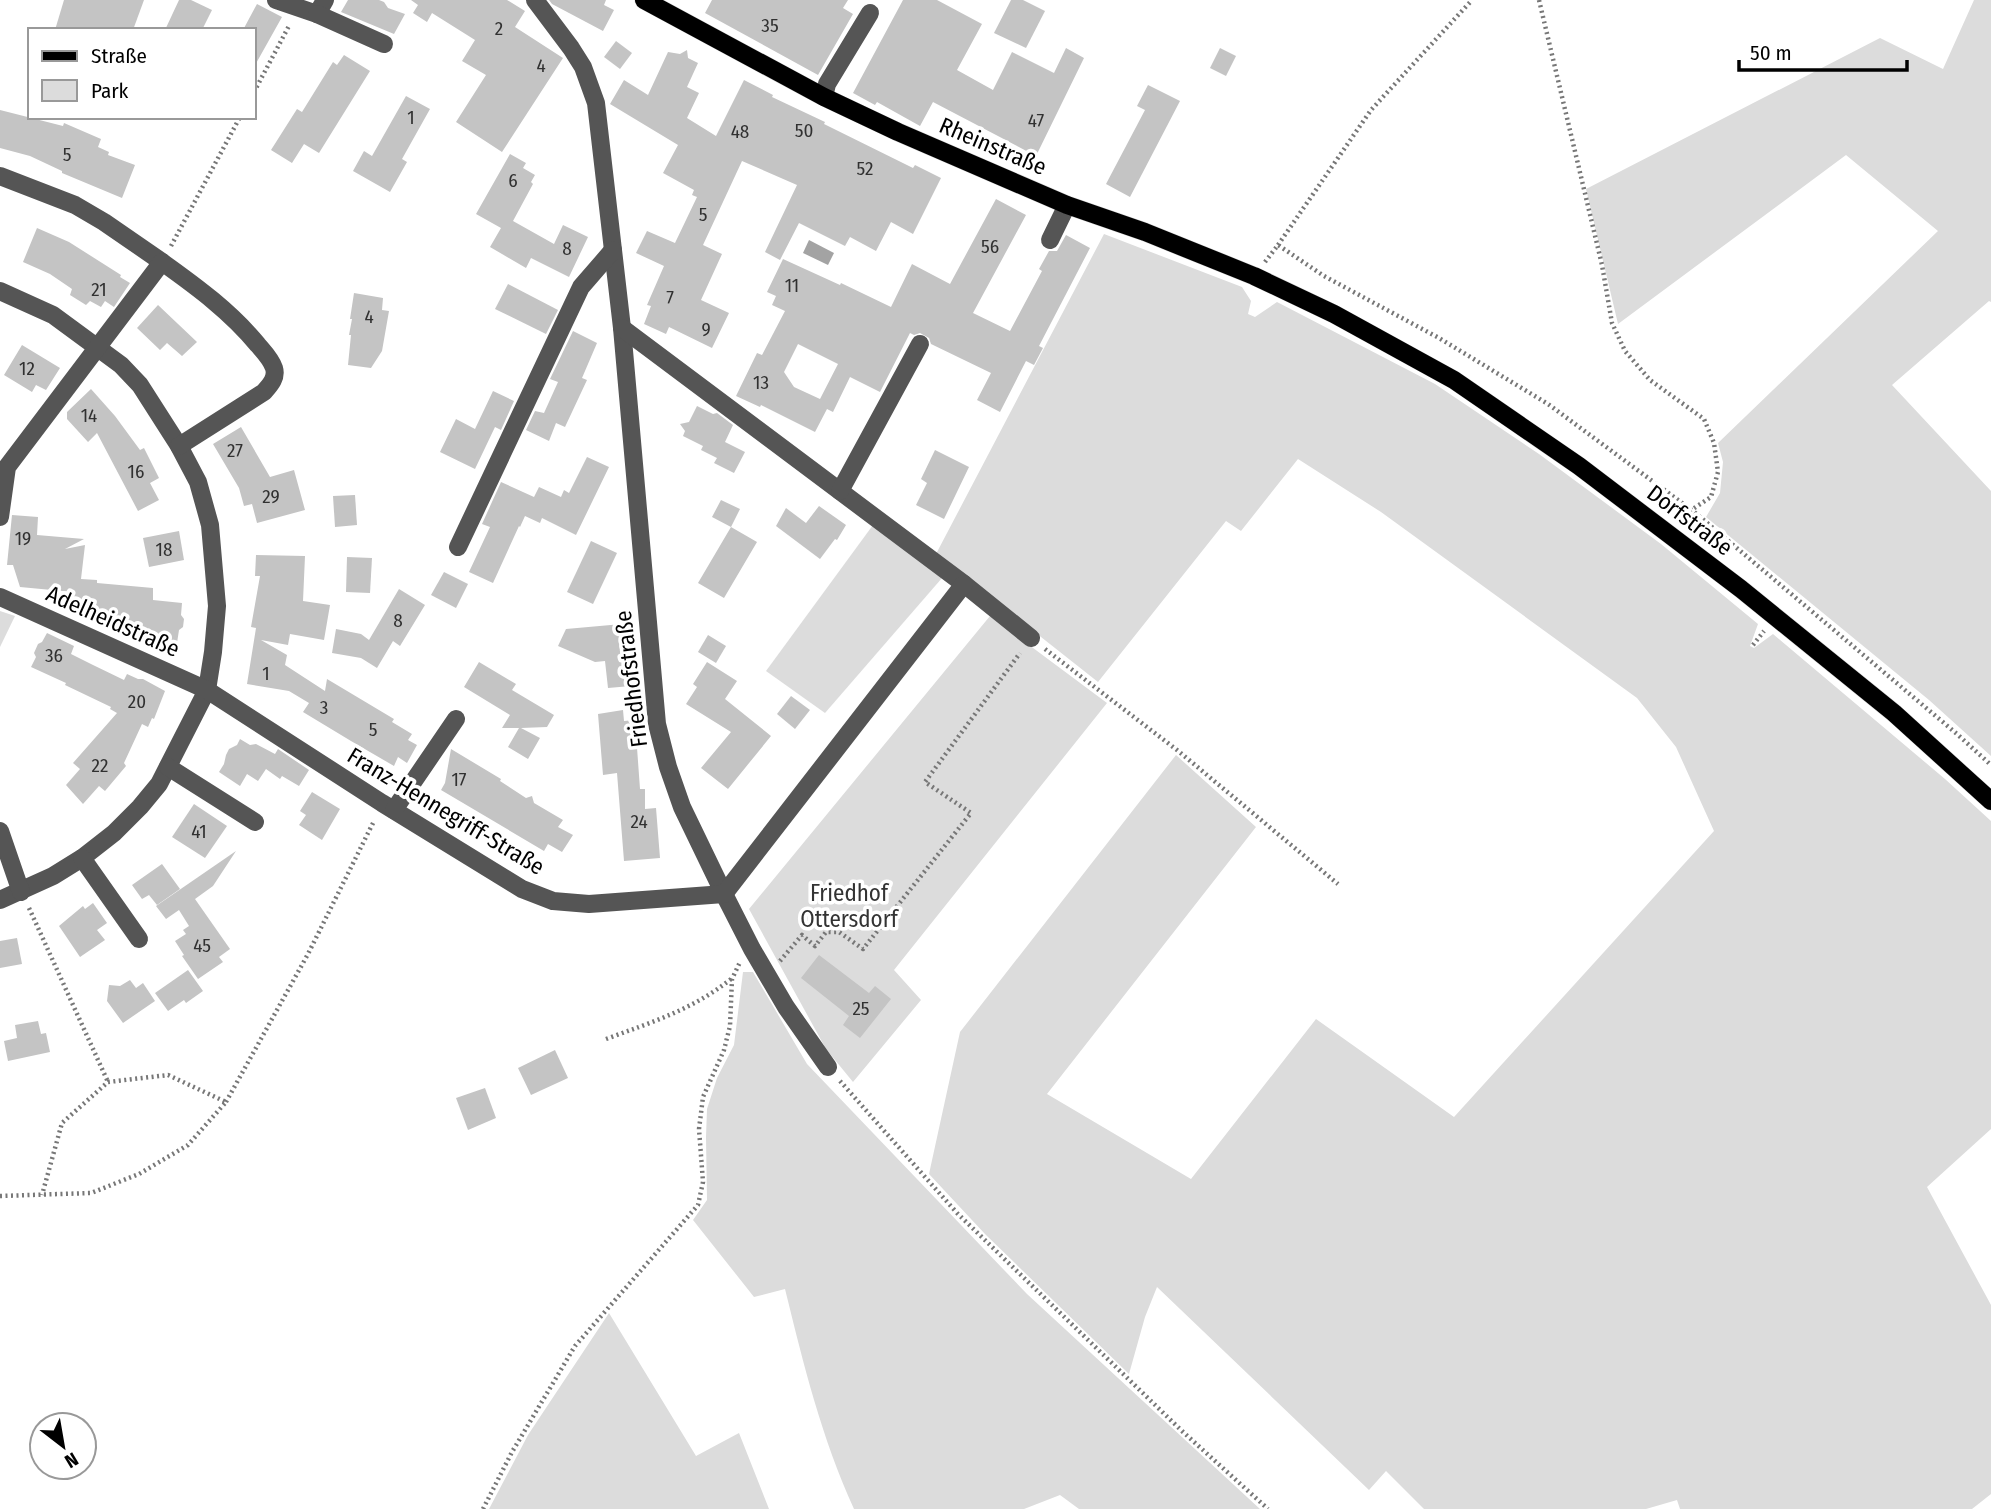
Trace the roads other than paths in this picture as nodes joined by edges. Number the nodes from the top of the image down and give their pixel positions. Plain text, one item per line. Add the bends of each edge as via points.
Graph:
1 (276, 0) edge
2 (535, 0) edge
3 (644, 0) edge
4 (321, 7) edge
5 (870, 13) dead end
6 (384, 44) dead end
7 (824, 97) junction
8 (0, 176) edge
9 (1068, 205) junction
10 (1050, 240) dead end
11 (613, 250) junction
12 (162, 262) junction
13 (0, 291) edge
14 (1334, 314) joint
15 (622, 328) junction
16 (920, 344) dead end
17 (99, 347) junction
18 (178, 446) junction
19 (840, 491) junction
20 (0, 517) edge
21 (457, 547) dead end
22 (964, 584) junction
23 (0, 597) edge
24 (1031, 638) road end
25 (207, 690) junction
26 (456, 719) dead end
27 (168, 767) junction
28 (1991, 801) edge
29 (388, 806) junction
30 (255, 822) dead end
31 (0, 831) edge
32 (82, 858) junction
33 (22, 892) junction
34 (724, 894) junction
35 (0, 900) edge
36 (139, 939) dead end
37 (828, 1067) road end

1 - 4 street via 299,8
2 - 11 street, Friedhofstraße via 583,67 596,103
3 - 7 main road, Rheinstraße
4 - 6 street
5 - 7 street via 827,84
7 - 9 main road, Rheinstraße
8 - 12 street via 75,205
9 - 10 street
9 - 14 main road, Rheinstraße via 1254,276
11 - 15 street, Friedhofstraße
11 - 21 street via 581,287
12 - 17 street
12 - 18 street via 223,308 275,370 273,382 264,392
13 - 17 street via 53,315
14 - 28 main road, Dorfstraße via 1454,380 1579,466 1894,713
15 - 19 street
15 - 34 street, Friedhofstraße via 657,724 682,807
16 - 19 street
17 - 18 street via 140,385
17 - 20 street via 7,467
18 - 25 street via 198,482 211,524 217,606
19 - 22 street
22 - 24 street
22 - 34 street
23 - 25 street, Adelheidstraße
25 - 27 street
25 - 29 street, Franz-Hennegriff-Straße
26 - 29 street
27 - 30 street
27 - 32 street via 140,807
29 - 34 street, Franz-Hennegriff-Straße via 522,889 553,901 589,904
31 - 33 street
32 - 33 street
32 - 36 street
33 - 35 street
34 - 37 street, Friedhofstraße via 763,969

